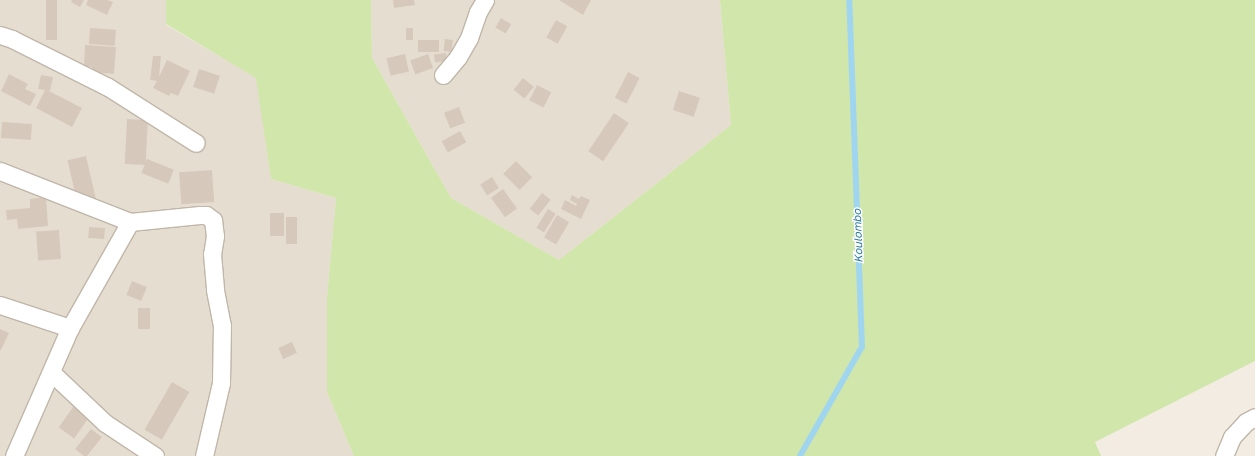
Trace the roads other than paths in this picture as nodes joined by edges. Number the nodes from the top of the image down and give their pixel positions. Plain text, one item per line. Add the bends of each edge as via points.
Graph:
1 (485, 0) edge
2 (0, 35) edge
3 (443, 74) dead end
4 (196, 143) dead end
5 (0, 171) edge
6 (130, 222) junction
7 (0, 304) edge
8 (70, 328) junction
9 (52, 373) junction
10 (1255, 417) edge
11 (14, 456) edge
12 (155, 456) edge
13 (204, 456) edge
14 (1224, 456) edge

1 - 3 street via 469,38 458,57
2 - 4 street via 108,87
5 - 6 street
6 - 8 street
6 - 13 street via 200,215 206,215 213,220 215,290 222,325 221,383
7 - 8 street
8 - 9 street
9 - 11 street
9 - 12 street via 105,423
10 - 14 street via 1246,422 1232,437

